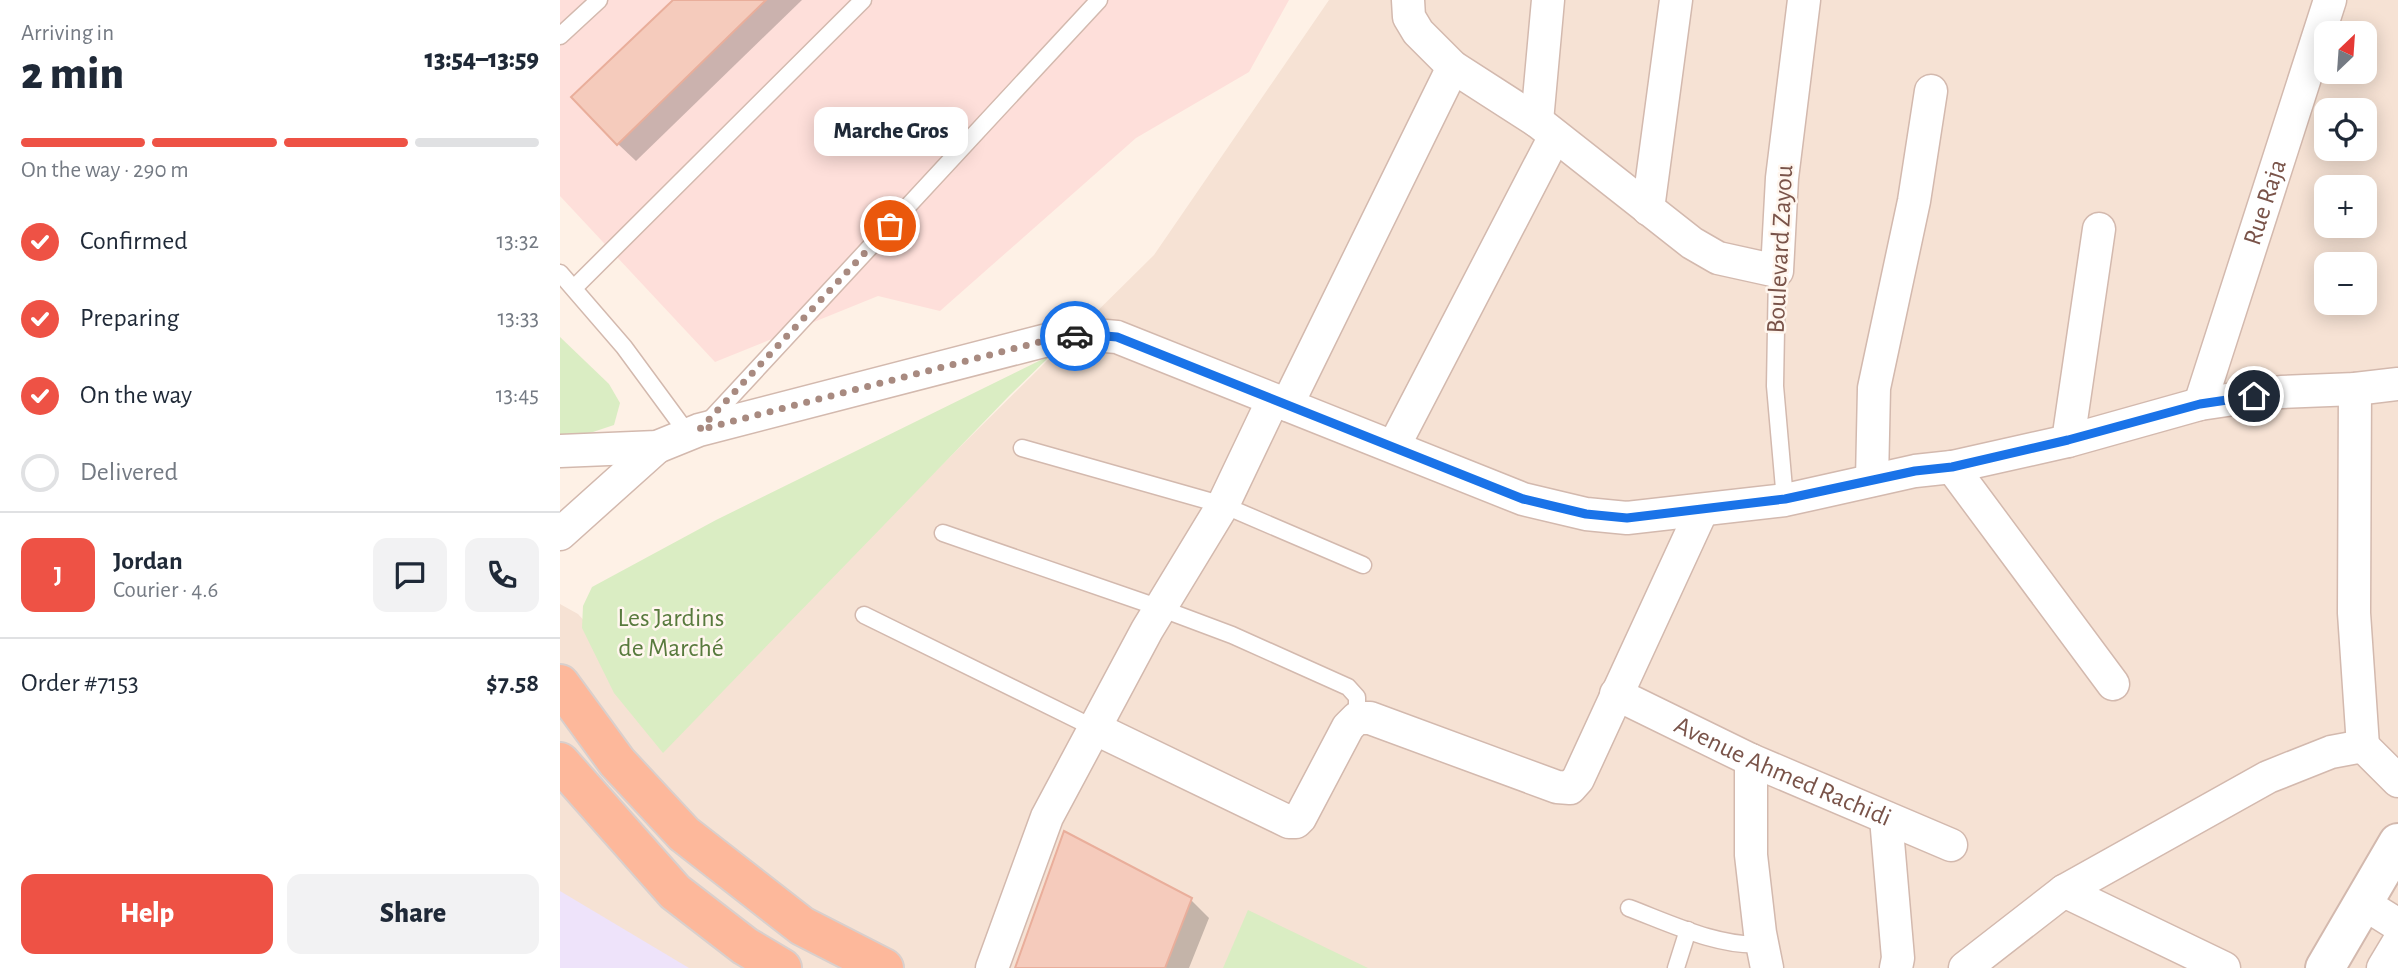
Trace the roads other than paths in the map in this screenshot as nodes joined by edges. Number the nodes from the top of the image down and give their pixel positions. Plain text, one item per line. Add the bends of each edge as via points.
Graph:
1 (599, 0) edge
2 (863, 0) edge
3 (1099, 0) edge
4 (1408, 0) edge
5 (1548, 0) edge
6 (1676, 0) edge
7 (1804, 0) edge
8 (2330, 0) edge
9 (560, 36) edge
10 (1453, 67) junction
11 (1931, 91) dead end
12 (1546, 129) junction
13 (1648, 209) junction
14 (2099, 229) dead end
15 (1777, 271) junction
16 (560, 273) edge
17 (574, 288) junction
18 (2398, 384) edge
19 (2355, 389) junction
20 (1280, 402) junction
21 (2200, 404) junction
22 (694, 432) junction
23 (2068, 440) junction
24 (1394, 446) junction
25 (657, 447) junction
26 (1022, 448) dead end
27 (560, 451) edge
28 (1952, 467) junction
29 (1872, 480) junction
30 (1785, 499) junction
31 (1223, 505) junction
32 (1702, 510) junction
33 (943, 533) dead end
34 (560, 534) edge
35 (1363, 565) dead end
36 (1160, 608) junction
37 (864, 615) dead end
38 (560, 684) edge
39 (2113, 684) dead end
40 (1616, 694) junction
41 (1357, 718) junction
42 (1094, 727) junction
43 (2363, 746) junction
44 (1751, 760) junction
45 (562, 769) edge
46 (2398, 781) edge
47 (1886, 818) junction
48 (2398, 843) edge
49 (1951, 845) dead end
50 (2064, 891) junction
51 (2363, 903) junction
52 (1629, 908) dead end
53 (2398, 925) edge
54 (1688, 930) junction
55 (2398, 943) edge
56 (1765, 956) edge
57 (1905, 965) edge
58 (782, 968) edge
59 (884, 968) edge
60 (992, 968) edge
61 (1676, 968) edge
62 (1965, 968) edge
63 (2224, 968) edge
64 (2325, 968) edge
65 (2383, 968) edge

1 - 9 lane
2 - 17 lane
3 - 22 lane
4 - 10 street via 1409,18 1418,32
5 - 12 street
6 - 13 street
7 - 15 street, Boulevard Zayou
8 - 21 street, Rue Raja
10 - 12 street
10 - 20 street
11 - 29 street via 1914,201 1874,388
12 - 13 street
12 - 24 street
13 - 15 street via 1718,258
14 - 23 street
15 - 30 lane, Boulevard Zayou via 1775,386
16 - 17 lane
17 - 22 lane
18 - 19 street
19 - 21 street via 2281,392
19 - 43 street via 2354,613
20 - 22 street via 1117,337 1094,335 1059,337
20 - 24 street
20 - 31 street
21 - 23 street
22 - 25 street
23 - 28 street
24 - 32 street via 1554,508 1627,518
25 - 27 street
25 - 34 street
26 - 31 lane
28 - 29 street
28 - 39 street
29 - 30 street
30 - 32 street
31 - 35 lane
31 - 36 street
32 - 40 street
33 - 36 lane
36 - 41 lane via 1348,687 1357,697
36 - 42 street
37 - 42 lane
38 - 59 highway via 617,762 684,834 802,926
40 - 41 street via 1570,788 1370,718
40 - 44 street, Avenue Ahmed Rachidi
41 - 42 street via 1296,822
42 - 60 street via 1047,817
43 - 46 street
43 - 50 street via 2331,752 2268,777
44 - 47 street, Avenue Ahmed Rachidi
44 - 56 street via 1751,855
45 - 58 highway via 675,892
47 - 49 street, Avenue Ahmed Rachidi
47 - 57 street
48 - 51 street
50 - 62 street
50 - 63 street
51 - 53 street
51 - 64 street
52 - 54 lane
54 - 56 lane
54 - 61 lane
55 - 65 street

